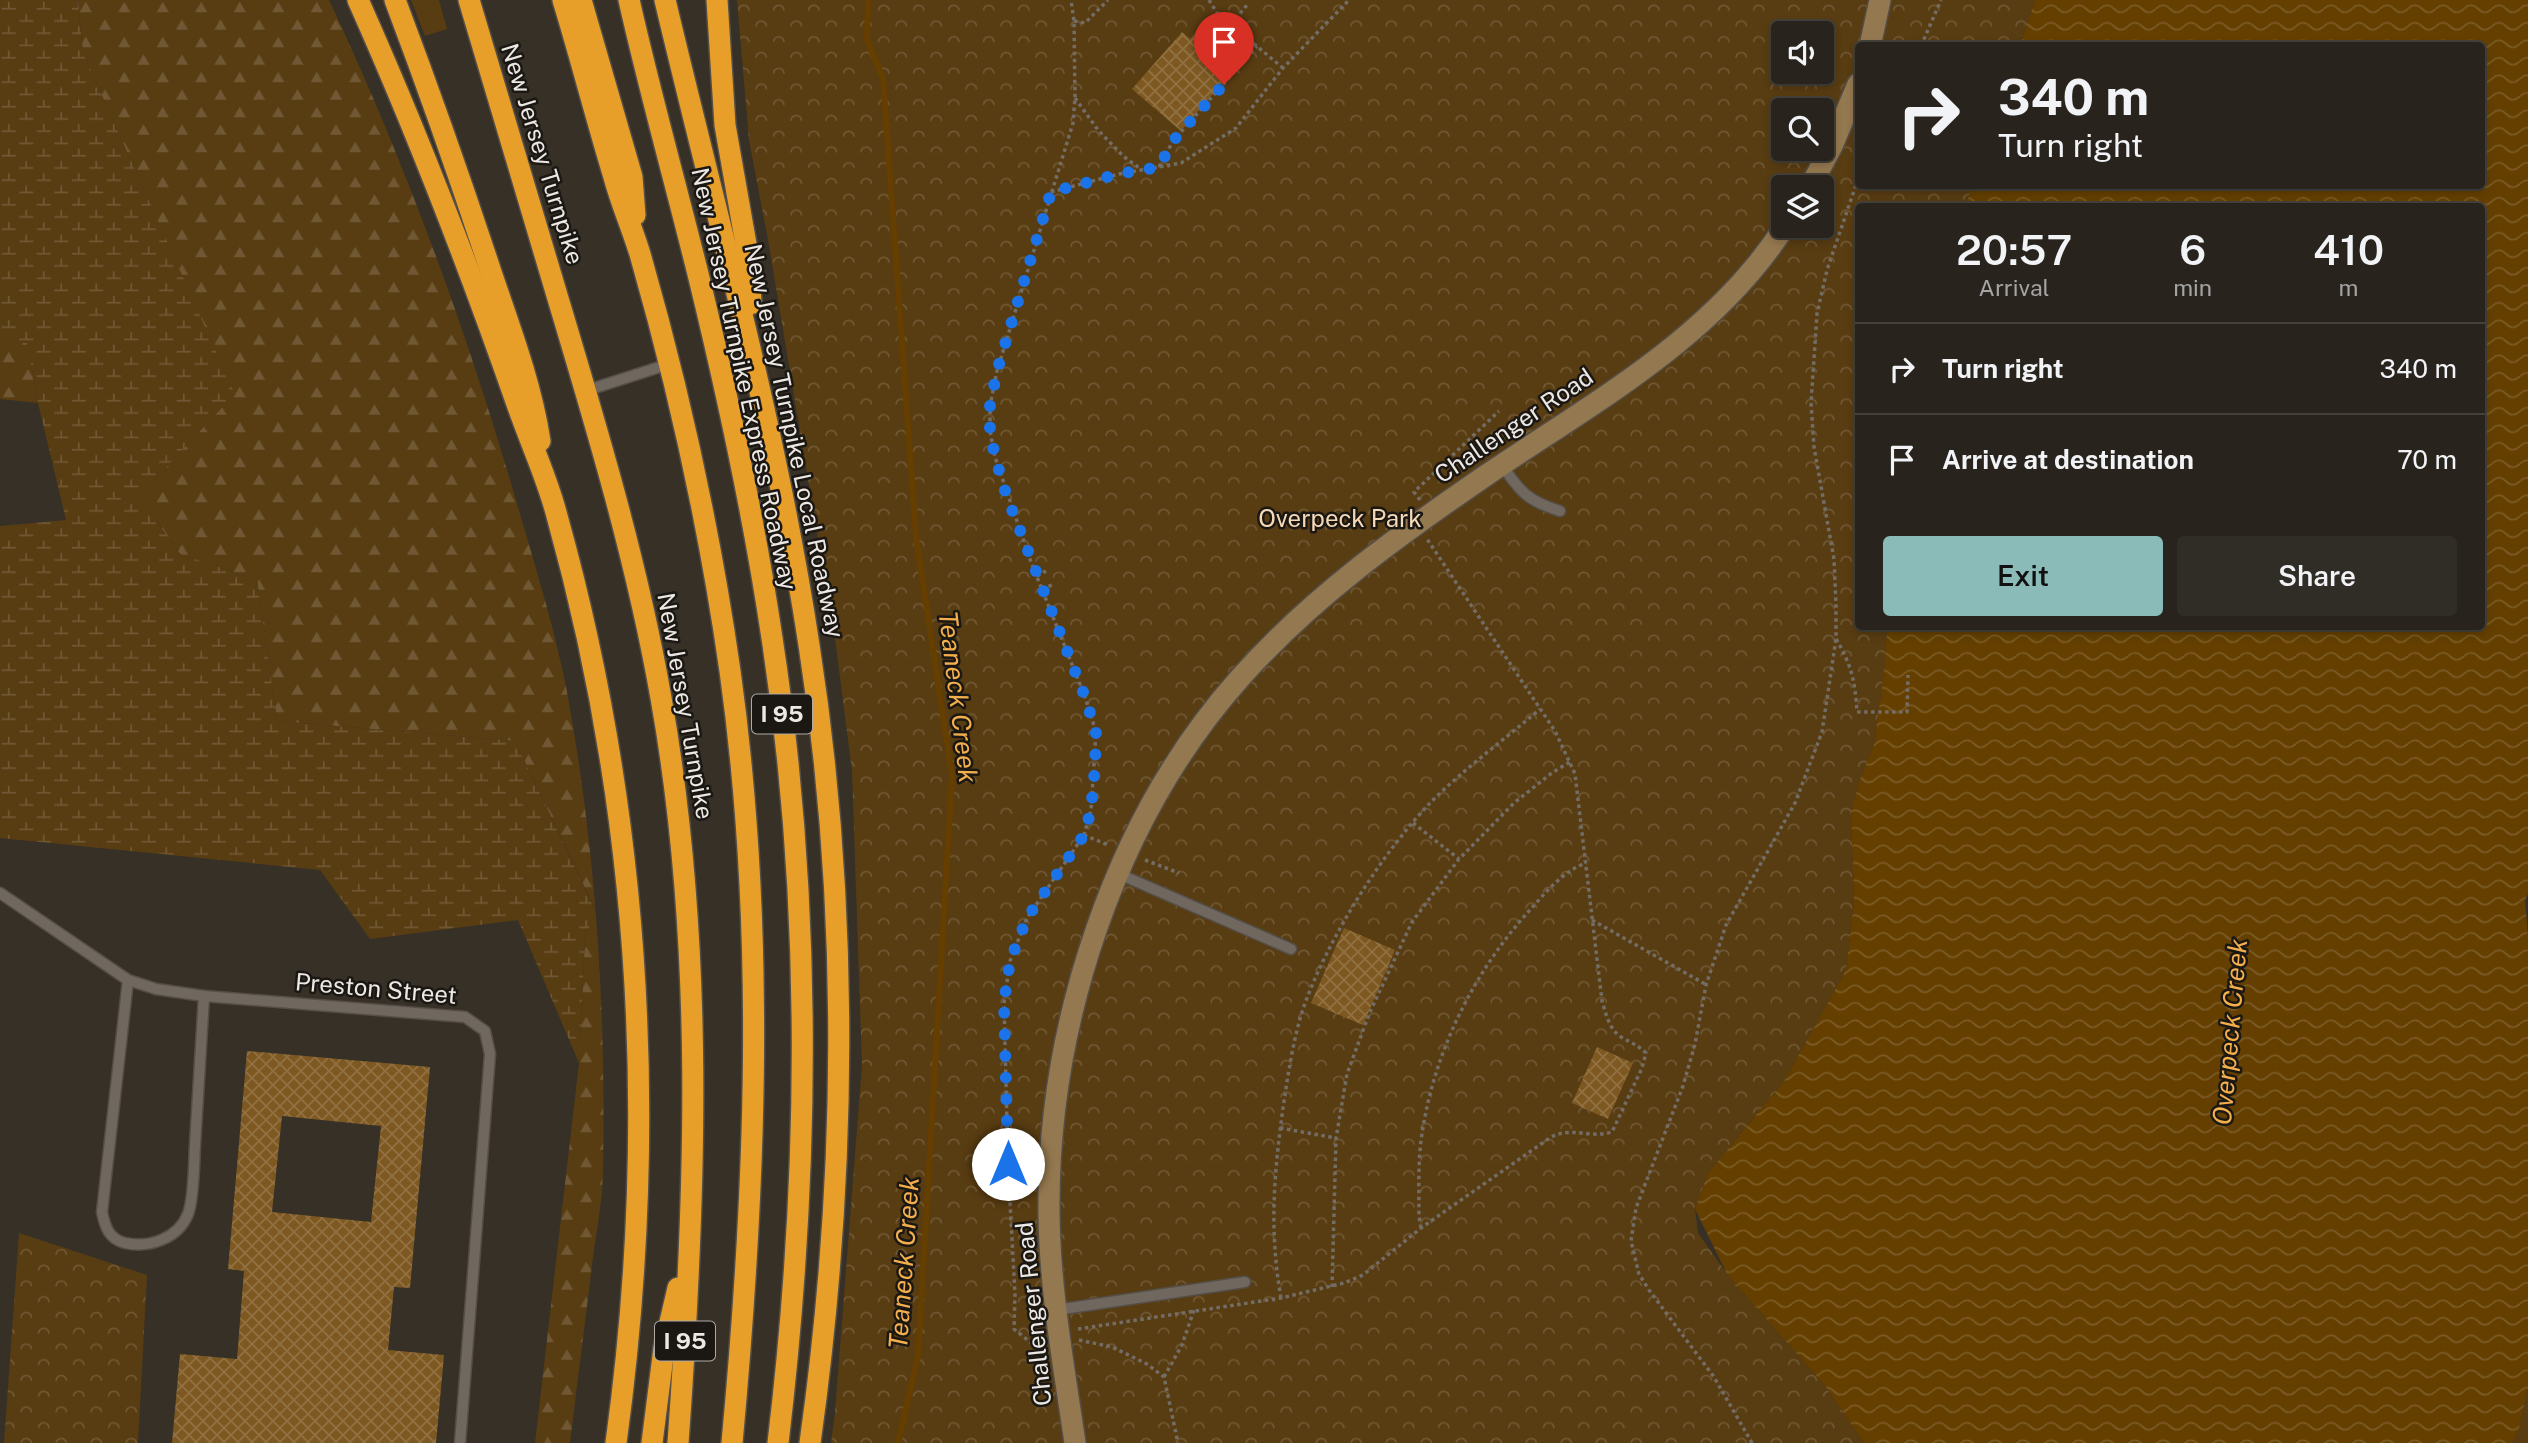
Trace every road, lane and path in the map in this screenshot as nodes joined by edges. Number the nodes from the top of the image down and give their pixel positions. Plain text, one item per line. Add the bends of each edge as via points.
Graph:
1 (358, 0) edge
2 (395, 0) edge
3 (469, 0) edge
4 (563, 0) edge
5 (582, 0) edge
6 (629, 0) edge
7 (665, 0) edge
8 (717, 0) edge
9 (1071, 0) edge
10 (1108, 0) edge
11 (1209, 0) edge
12 (1349, 0) edge
13 (1880, 0) edge
14 (1941, 0) edge
15 (1247, 5) dead end
16 (1074, 22) junction
17 (1231, 24) junction
18 (1871, 42) edge
19 (1923, 42) edge
20 (1257, 46) junction
21 (1283, 68) junction
22 (1855, 91) edge
23 (1075, 98) junction
24 (1159, 167) junction
25 (1142, 170) junction
26 (1816, 175) edge
27 (1855, 188) edge
28 (1051, 192) junction
29 (1776, 238) edge
30 (639, 251) junction
31 (753, 358) junction
32 (669, 364) junction
33 (585, 391) junction
34 (1499, 411) dead end
35 (1502, 465) junction
36 (546, 478) junction
37 (1560, 511) dead end
38 (1430, 515) junction
39 (1046, 571) dead end
40 (1037, 576) junction
41 (1052, 585) dead end
42 (1042, 590) junction
43 (1836, 639) junction
44 (1909, 674) dead end
45 (1540, 709) junction
46 (1570, 762) junction
47 (1413, 823) junction
48 (1459, 859) junction
49 (1586, 863) junction
50 (1119, 874) junction
51 (0, 893) edge
52 (1592, 920) junction
53 (1291, 949) dead end
54 (128, 980) junction
55 (1706, 985) junction
56 (204, 996) junction
57 (1280, 1128) junction
58 (1336, 1138) junction
59 (1421, 1228) junction
60 (690, 1238) junction
61 (1245, 1282) dead end
62 (1332, 1287) junction
63 (1281, 1298) junction
64 (1056, 1310) junction
65 (1194, 1310) junction
66 (1069, 1342) junction
67 (1164, 1377) junction
68 (460, 1443) edge
69 (616, 1443) edge
70 (652, 1443) edge
71 (678, 1443) edge
72 (732, 1443) edge
73 (778, 1443) edge
74 (810, 1443) edge
75 (1075, 1443) edge
76 (1178, 1443) edge
77 (1752, 1443) edge

1 - 36 highway via 441,195
2 - 36 highway via 523,367 535,406
3 - 33 highway, New Jersey Turnpike / I 95
4 - 30 highway
5 - 30 highway via 632,177
6 - 73 highway, New Jersey Turnpike Express Roadway / I 95 via 735,435 772,636 789,772 800,907 803,1082 795,1257
7 - 31 highway, New Jersey Turnpike Local Roadway / I 95
8 - 31 highway via 725,125 749,261
9 - 16 path
10 - 16 path via 1085,23
11 - 17 path
12 - 21 path
13 - 18 street
14 - 19 path
15 - 17 path
16 - 23 path
17 - 20 path
20 - 21 path
20 - 24 path via 1173,141
21 - 24 path via 1236,128 1181,163
22 - 26 street
23 - 25 path via 1098,130
23 - 28 path via 1073,123
24 - 25 path
25 - 28 path
27 - 43 path via 1817,314 1811,403 1834,559
28 - 40 path via 990,406 995,457
29 - 35 street, Challenger Road via 1742,282 1652,363
30 - 32 highway
31 - 74 highway, New Jersey Turnpike Local Roadway / I 95 via 803,604 830,827 838,1008 837,1144 828,1293
32 - 33 lane
32 - 72 highway via 730,668 752,895 752,1170
33 - 60 highway, New Jersey Turnpike / I 95 via 653,656 681,837 693,1010
34 - 38 path via 1414,492
35 - 37 lane via 1535,503
35 - 38 street, Challenger Road
36 - 69 highway via 601,700 620,810 635,957 640,1059 638,1203 632,1309
38 - 45 path via 1438,528 1429,533 1429,544
38 - 50 street, Challenger Road via 1333,586 1239,678 1181,758
39 - 40 path
40 - 42 path
41 - 42 path
42 - 66 path via 1096,732 1091,810 1084,835 1027,918 1010,961 1004,1003 1008,1164 1014,1329 1030,1342
43 - 44 path via 1850,662 1857,712 1907,712
43 - 55 path via 1822,732 1809,769 1795,803 1726,925
45 - 46 path
45 - 47 path via 1461,774
46 - 48 path via 1514,803
46 - 49 path
47 - 48 path
47 - 57 path via 1340,928 1303,1009
48 - 58 path via 1412,922 1369,1014 1348,1074
49 - 52 path
49 - 59 path via 1571,868 1520,921 1491,959 1455,1021 1421,1140
50 - 53 lane
50 - 64 street, Challenger Road via 1098,921 1060,1062 1050,1148 1051,1271
51 - 54 lane, Preston Street
52 - 55 path
52 - 59 path via 1602,1001 1610,1024 1646,1053 1612,1132 1597,1136 1565,1130 1551,1136
54 - 56 lane, Preston Street
54 - 56 lane via 102,1212 105,1229 118,1241 135,1245 153,1244 173,1234 188,1215
55 - 77 path via 1689,1065 1636,1208 1631,1241 1639,1274 1714,1377
56 - 68 lane, Preston Street via 465,1017 485,1031 491,1054
57 - 58 path
57 - 63 path via 1273,1231
58 - 62 path
59 - 62 path via 1363,1275
60 - 70 highway via 664,1348
60 - 71 highway, New Jersey Turnpike / I 95
61 - 64 lane
62 - 63 path
63 - 65 path
64 - 66 street, Challenger Road
65 - 66 path via 1083,1327
65 - 67 path
66 - 67 path via 1112,1347
66 - 75 street, Challenger Road
67 - 76 path

